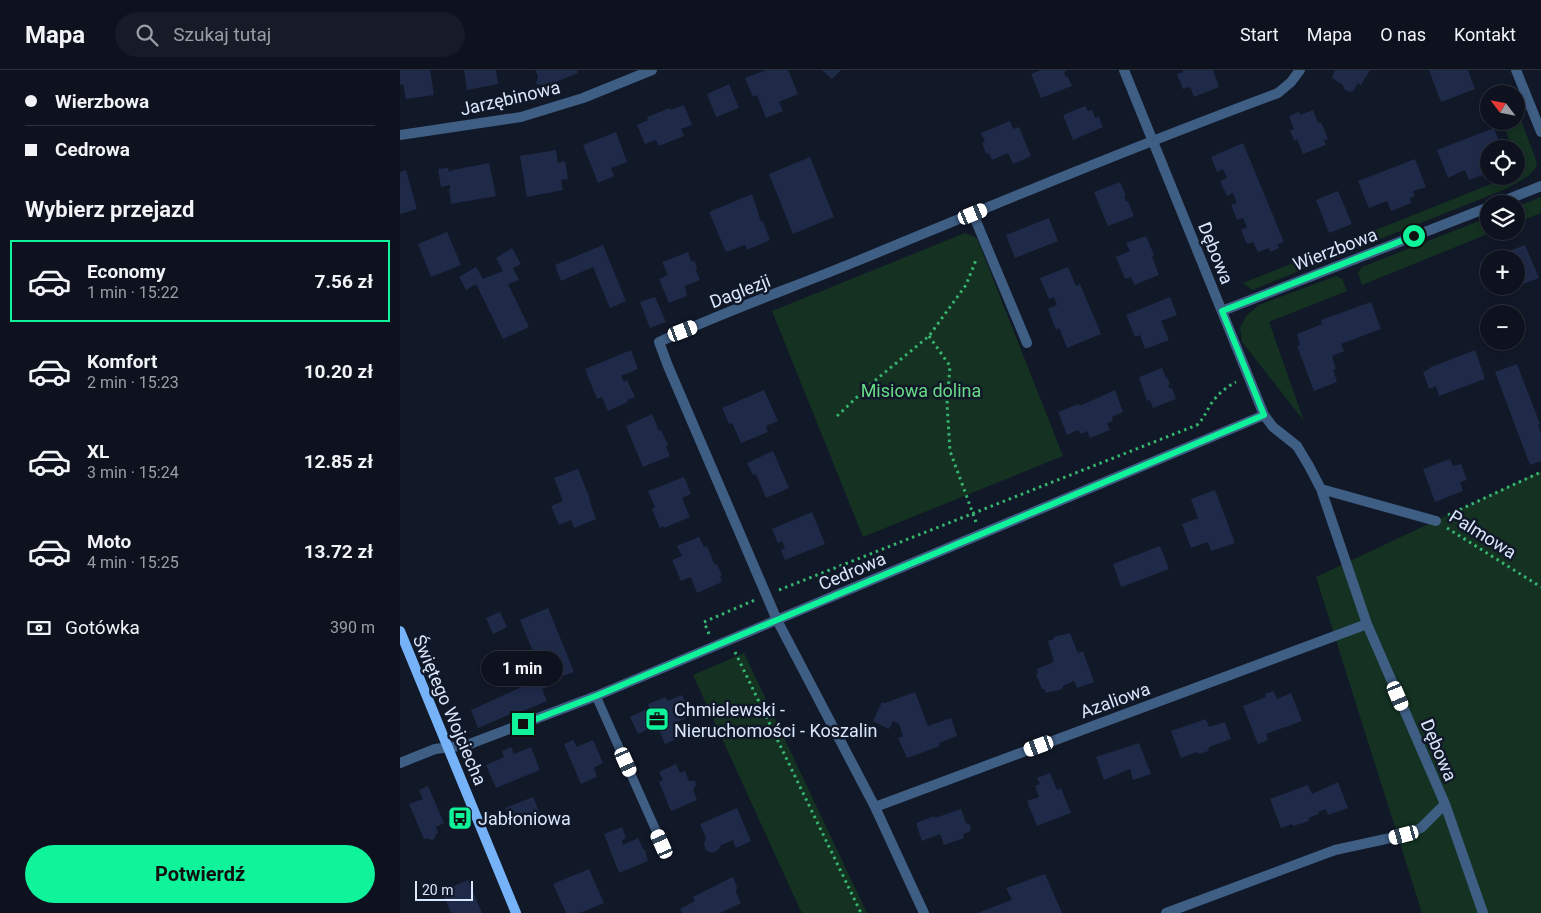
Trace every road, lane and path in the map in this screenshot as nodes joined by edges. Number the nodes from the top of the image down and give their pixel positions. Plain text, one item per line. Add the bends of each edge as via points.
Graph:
1 (652, 70) edge
2 (1124, 70) edge
3 (1300, 70) edge
4 (1516, 70) edge
5 (1541, 132) edge
6 (400, 135) edge
7 (1152, 140) junction
8 (1541, 186) edge
9 (1518, 195) edge
10 (1480, 210) edge
11 (973, 214) junction
12 (987, 246) junction
13 (1222, 311) junction
14 (929, 336) junction
15 (1027, 343) dead end
16 (1249, 377) junction
17 (1264, 415) junction
18 (837, 416) dead end
19 (1541, 472) edge
20 (1321, 490) junction
21 (973, 514) junction
22 (1436, 521) junction
23 (980, 534) junction
24 (1541, 587) edge
25 (766, 595) junction
26 (777, 620) junction
27 (1367, 624) junction
28 (400, 631) edge
29 (729, 640) junction
30 (713, 647) junction
31 (596, 696) junction
32 (449, 748) junction
33 (400, 763) edge
34 (1445, 804) junction
35 (875, 807) junction
36 (662, 844) dead end
37 (516, 913) edge
38 (861, 913) edge
39 (924, 913) edge
40 (1166, 913) edge
41 (1483, 913) edge

1 - 6 street, Jarzębinowa via 584,98 521,116
2 - 7 street, Dębowa
3 - 7 street, Daglezji via 1278,93
4 - 5 street
7 - 11 street, Daglezji
7 - 13 street, Dębowa
8 - 9 street
10 - 13 street, Wierzbowa
11 - 12 street
11 - 25 street, Daglezji via 660,342
12 - 14 path via 981,249 966,285
12 - 15 street
13 - 16 street, Dębowa
14 - 18 path
14 - 21 path via 950,366 947,404 950,451
16 - 17 street, Dębowa
16 - 21 path via 1230,385 1212,402 1197,425
17 - 20 street, Dębowa via 1273,428 1296,446
17 - 23 street, Cedrowa
19 - 22 path
20 - 22 street
20 - 27 street, Dębowa
21 - 23 path
21 - 25 path
22 - 24 path, Palmowa
23 - 26 street, Cedrowa
25 - 26 street, Daglezji
25 - 30 path via 704,622
26 - 29 street, Cedrowa
26 - 35 street
27 - 34 street, Dębowa
27 - 35 street, Azaliowa
28 - 32 street, Świętego Wojciecha
29 - 30 street, Cedrowa
29 - 38 path
30 - 31 street, Cedrowa
31 - 32 street, Cedrowa via 467,745
31 - 36 lane
32 - 33 street via 435,749
32 - 37 street, Świętego Wojciecha
34 - 40 street via 1421,828 1404,835 1335,850
34 - 41 street, Dębowa
35 - 39 street

